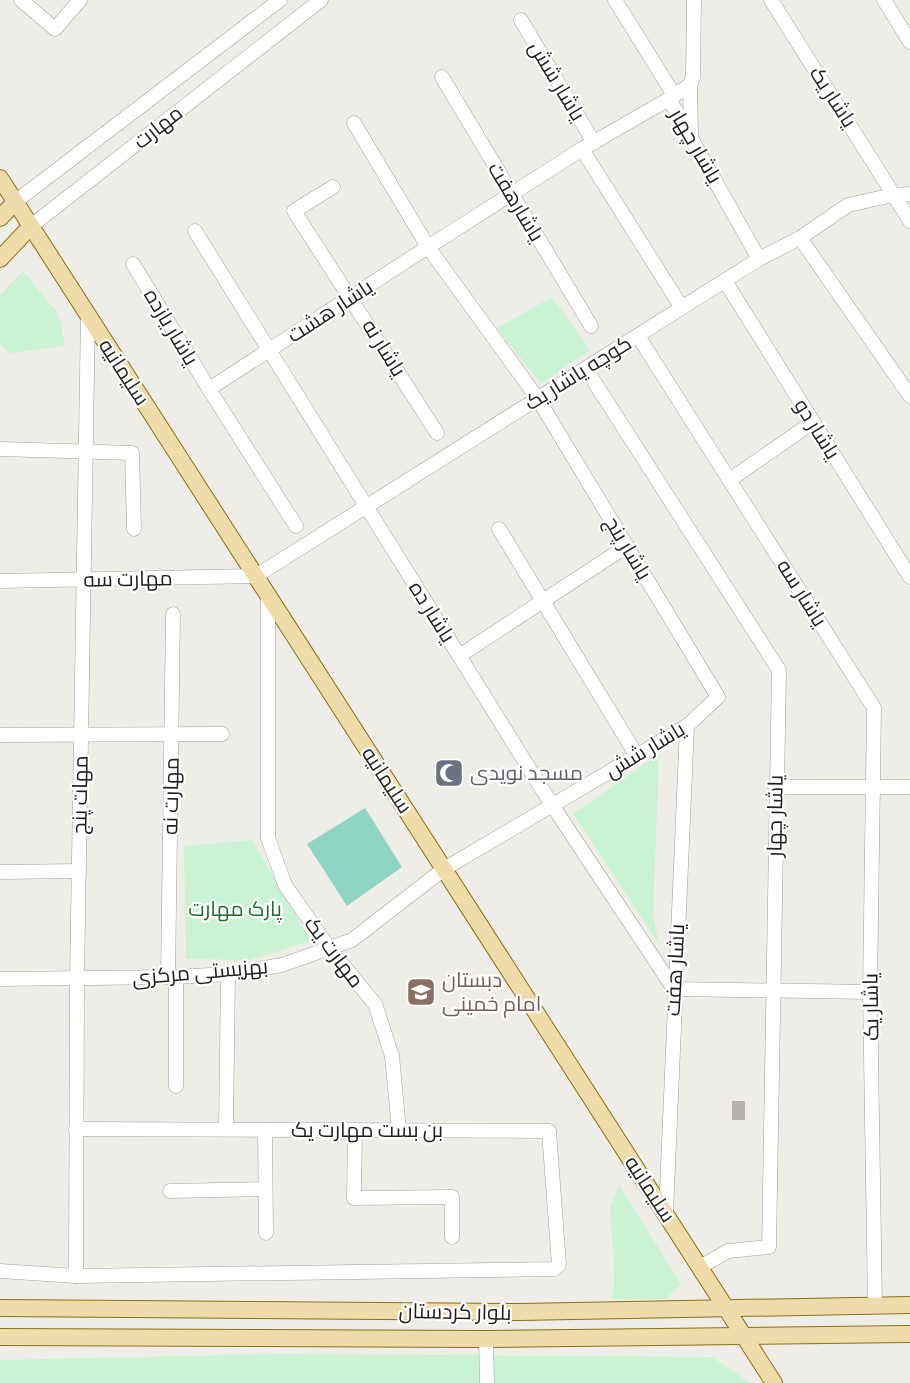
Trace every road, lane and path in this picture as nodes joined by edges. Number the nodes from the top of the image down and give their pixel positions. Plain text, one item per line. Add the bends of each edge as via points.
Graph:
1 (21, 0) edge
2 (80, 0) edge
3 (321, 0) edge
4 (615, 0) edge
5 (694, 0) edge
6 (771, 0) edge
7 (884, 0) edge
8 (277, 1) edge
9 (521, 20) dead end
10 (910, 42) edge
11 (442, 77) dead end
12 (690, 85) junction
13 (671, 97) junction
14 (354, 123) dead end
15 (691, 136) junction
16 (588, 146) junction
17 (0, 178) edge
18 (333, 187) dead end
19 (910, 194) edge
20 (511, 195) junction
21 (893, 195) junction
22 (15, 202) junction
23 (0, 218) edge
24 (910, 221) edge
25 (31, 226) junction
26 (195, 231) dead end
27 (800, 238) junction
28 (428, 247) junction
29 (0, 259) edge
30 (759, 260) junction
31 (133, 264) dead end
32 (725, 281) junction
33 (352, 297) junction
34 (682, 308) junction
35 (88, 315) junction
36 (591, 326) dead end
37 (638, 336) junction
38 (269, 351) junction
39 (586, 369) junction
40 (209, 389) junction
41 (910, 396) edge
42 (538, 399) junction
43 (813, 422) junction
44 (437, 433) dead end
45 (0, 449) edge
46 (85, 451) junction
47 (731, 479) junction
48 (366, 507) junction
49 (296, 526) dead end
50 (134, 529) dead end
51 (499, 530) dead end
52 (627, 546) junction
53 (256, 576) junction
54 (910, 577) edge
55 (84, 579) junction
56 (0, 581) edge
57 (268, 595) junction
58 (542, 600) junction
59 (173, 614) dead end
60 (459, 656) junction
61 (717, 697) joint
62 (874, 708) joint
63 (687, 726) junction
64 (222, 734) dead end
65 (0, 735) edge
66 (81, 735) junction
67 (172, 735) junction
68 (637, 756) junction
69 (775, 787) junction
70 (910, 787) edge
71 (872, 789) junction
72 (552, 805) junction
73 (444, 869) junction
74 (79, 872) junction
75 (0, 873) edge
76 (329, 948) junction
77 (228, 974) junction
78 (172, 977) junction
79 (0, 979) edge
80 (77, 979) junction
81 (674, 989) junction
82 (773, 991) junction
83 (870, 992) junction
84 (176, 1086) dead end
85 (226, 1128) junction
86 (76, 1129) junction
87 (265, 1130) junction
88 (355, 1130) junction
89 (399, 1130) junction
90 (266, 1189) junction
91 (170, 1191) dead end
92 (666, 1213) junction
93 (266, 1233) dead end
94 (452, 1237) dead end
95 (700, 1267) junction
96 (0, 1271) edge
97 (76, 1276) junction
98 (910, 1305) edge
99 (875, 1306) junction
100 (0, 1308) edge
101 (728, 1310) junction
102 (910, 1334) edge
103 (0, 1337) edge
104 (746, 1338) junction
105 (486, 1339) junction
106 (487, 1383) edge
107 (774, 1383) edge

1 - 2 street via 55,29
3 - 25 street, مهارت
4 - 13 street
5 - 12 street, یاشار چهار
6 - 21 street, یاشار یک
7 - 10 street
8 - 22 street, مهارت
9 - 16 street, یاشار شش
11 - 20 street, یاشارهفت
12 - 13 street, یاشار چهار
12 - 15 street
13 - 15 street, یاشار چهار
13 - 16 street
14 - 28 street
15 - 30 street, یاشار چهار
16 - 20 street
16 - 34 street
17 - 22 main road, سلیمانیه
18 - 33 street, یاشار نه via 294,211
19 - 21 street, کوچه یاشار یک
20 - 28 street
20 - 36 street, یاشارهفت
21 - 24 street, یاشار یک
21 - 27 street, کوچه یاشار یک via 848,206
22 - 23 main road, مهارت
22 - 25 main road, سلیمانیه
25 - 29 main road, مهارت
25 - 35 main road, سلیمانیه
26 - 38 street, یاشار ده
27 - 30 street, کوچه یاشار یک
27 - 41 street
28 - 33 street, یاشار هشت
28 - 42 street
30 - 32 street, کوچه یاشار یک
31 - 40 street, یاشار یازده
32 - 34 street, کوچه یاشار یک
32 - 43 street, یاشار دو
33 - 38 street, یاشار هشت
33 - 44 street, یاشار نه
34 - 37 street, کوچه یاشار یک
35 - 46 street, مهات پنج
35 - 53 main road, سلیمانیه
37 - 39 street, کوچه یاشار یک
37 - 47 street, یاشار سه
38 - 40 street, یاشار هشت
38 - 48 street, یاشار ده
39 - 42 street, کوچه یاشار یک
39 - 69 street, یاشار چهار via 779,670
40 - 49 street
42 - 48 street, کوچه یاشار یک
42 - 52 street, یاشار پنج
43 - 47 street
43 - 54 street, یاشار دو
45 - 46 street
46 - 50 street via 128,452 133,457
46 - 55 street, مهات پنج
47 - 62 street, یاشار سه
48 - 53 street, کوچه یاشار یک
48 - 60 street, یاشار ده
51 - 58 street
52 - 58 street
52 - 61 street, یاشار پنج
53 - 55 street, مهارت سه
53 - 57 main road, سلیمانیه
55 - 56 street, مهارت سه
55 - 66 street, مهات پنج
57 - 73 main road, سلیمانیه
57 - 76 street, مهارت یک via 268,838 285,885
58 - 60 street
58 - 68 street
59 - 67 street, مهارت نه
60 - 72 street, یاشار ده
61 - 63 street, یاشار شش
62 - 71 street, یاشار یک
63 - 68 street, یاشار شش
63 - 81 street, یاشار هفت
64 - 67 street
65 - 66 street
66 - 67 street
66 - 74 street, مهات پنج
67 - 78 street, مهارت نه
68 - 72 street, یاشار شش
69 - 71 street
69 - 82 street, یاشار چهار
70 - 71 street
71 - 83 street, یاشار یک
72 - 73 street, یاشار شش
72 - 81 street, یاشار ده
73 - 76 street, بهزیستی مرکزی via 352,939
73 - 92 main road, سلیمانیه
74 - 75 street
74 - 80 street, مهات پنج
76 - 77 street, بهزیستی مرکزی via 282,965
76 - 89 street, مهارت یک via 375,1004 392,1056
77 - 78 street, بهزیستی مرکزی
77 - 85 street
78 - 80 street, بهزیستی مرکزی
78 - 84 street, مهارت نه
79 - 80 street, بهزیستی مرکزی
80 - 86 street, مهات پنج
81 - 82 street
81 - 92 street, یاشار هفت
82 - 83 street
82 - 95 street, یاشار چهار via 769,1247 728,1251
83 - 99 street, یاشار یک
85 - 86 street, بن بست مهارت یک
85 - 87 street, بن بست مهارت یک
86 - 97 street, مهات پنج
87 - 88 street, بن بست مهارت یک
87 - 90 street
88 - 89 street, بن بست مهارت یک
88 - 94 street via 354,1198 452,1197
89 - 97 street, بن بست مهارت یک via 549,1131 559,1265 554,1269
90 - 91 street
90 - 93 street
92 - 95 main road, سلیمانیه
95 - 101 main road, سلیمانیه
96 - 97 street
98 - 99 main road, بلوار کردستان
99 - 101 main road, بلوار کردستان
100 - 101 main road, بلوار کردستان
101 - 104 main road, سلیمانیه
102 - 104 main road, بلوار کردستان
103 - 105 main road, بلوار کردستان
104 - 105 main road, بلوار کردستان
104 - 107 main road, سلیمانیه
105 - 106 street

